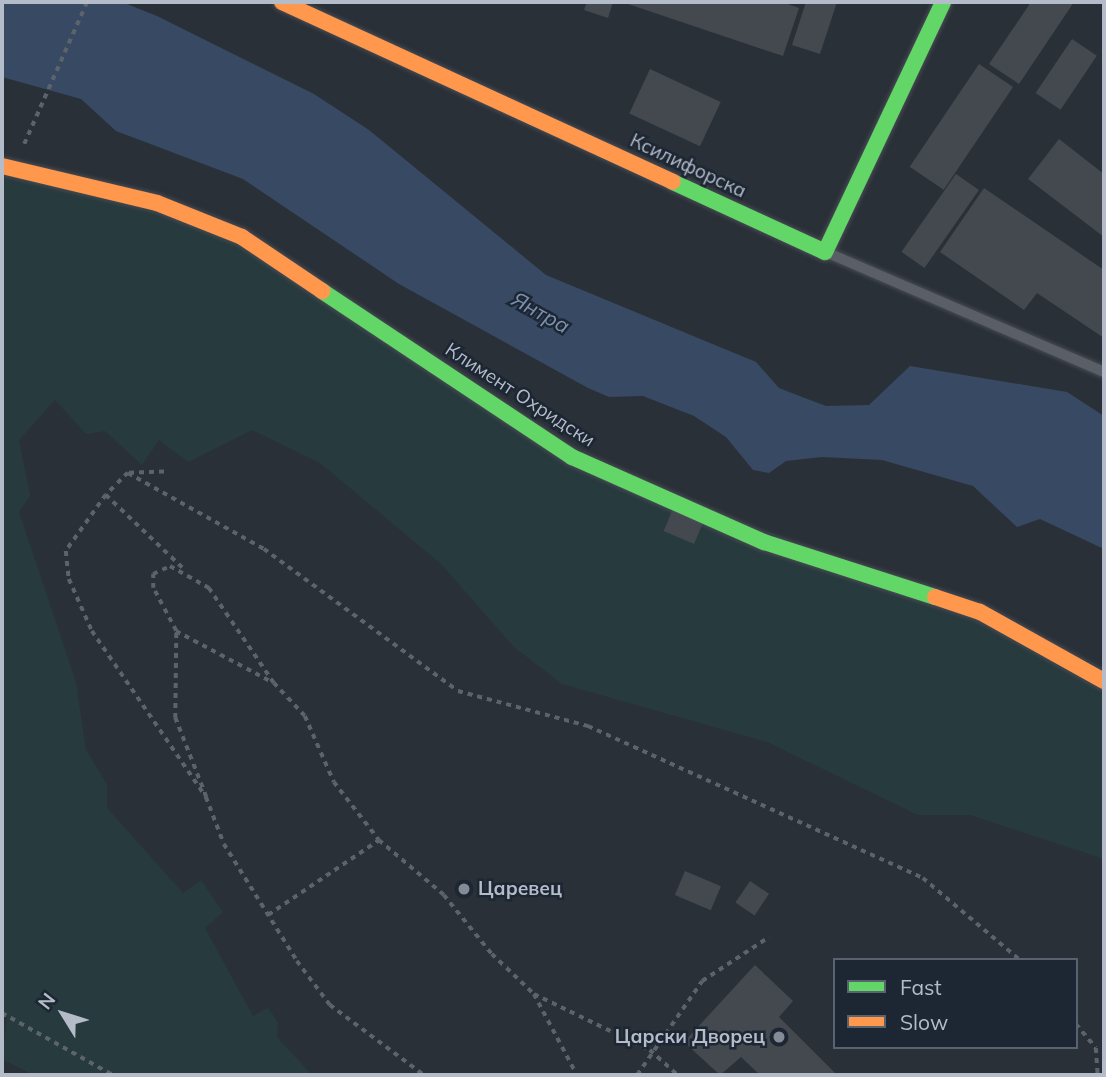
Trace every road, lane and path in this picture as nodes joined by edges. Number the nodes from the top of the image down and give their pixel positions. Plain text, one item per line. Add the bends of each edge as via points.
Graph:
1 (87, 2) edge
2 (282, 2) edge
3 (943, 2) edge
4 (30, 131) dead end
5 (2, 166) edge
6 (825, 252) junction
7 (1104, 372) edge
8 (164, 472) dead end
9 (128, 473) junction
10 (106, 495) junction
11 (187, 572) junction
12 (176, 631) junction
13 (1104, 681) edge
14 (274, 683) junction
15 (206, 797) junction
16 (379, 840) junction
17 (268, 915) junction
18 (769, 937) dead end
19 (1018, 958) edge
20 (534, 995) junction
21 (2, 1013) edge
22 (1078, 1026) edge
23 (650, 1050) junction
24 (665, 1068) junction
25 (113, 1075) edge
26 (424, 1075) edge
27 (577, 1075) edge
28 (637, 1075) edge
29 (670, 1075) edge
30 (678, 1075) edge
31 (1098, 1075) edge

1 - 4 path
2 - 6 street, Ксилифорска
3 - 6 street
5 - 13 street, Климент Охридски via 157,203 242,237 572,457 764,542 980,612
6 - 7 lane
8 - 9 path
9 - 10 path
9 - 19 path via 264,549 458,691 588,726 923,878
10 - 11 path
10 - 15 path via 66,551 69,579 92,631
11 - 12 path via 170,566 153,574 153,588
11 - 14 path via 209,588
12 - 14 path
12 - 15 path via 175,718
14 - 16 path via 305,716 334,782
15 - 17 path via 224,844
16 - 17 path
16 - 20 path via 444,895
17 - 26 path via 330,1005
18 - 23 path via 702,981
20 - 23 path
20 - 27 path
21 - 25 path
22 - 31 path via 1096,1048
23 - 24 path
23 - 28 path
24 - 29 path
24 - 30 path

